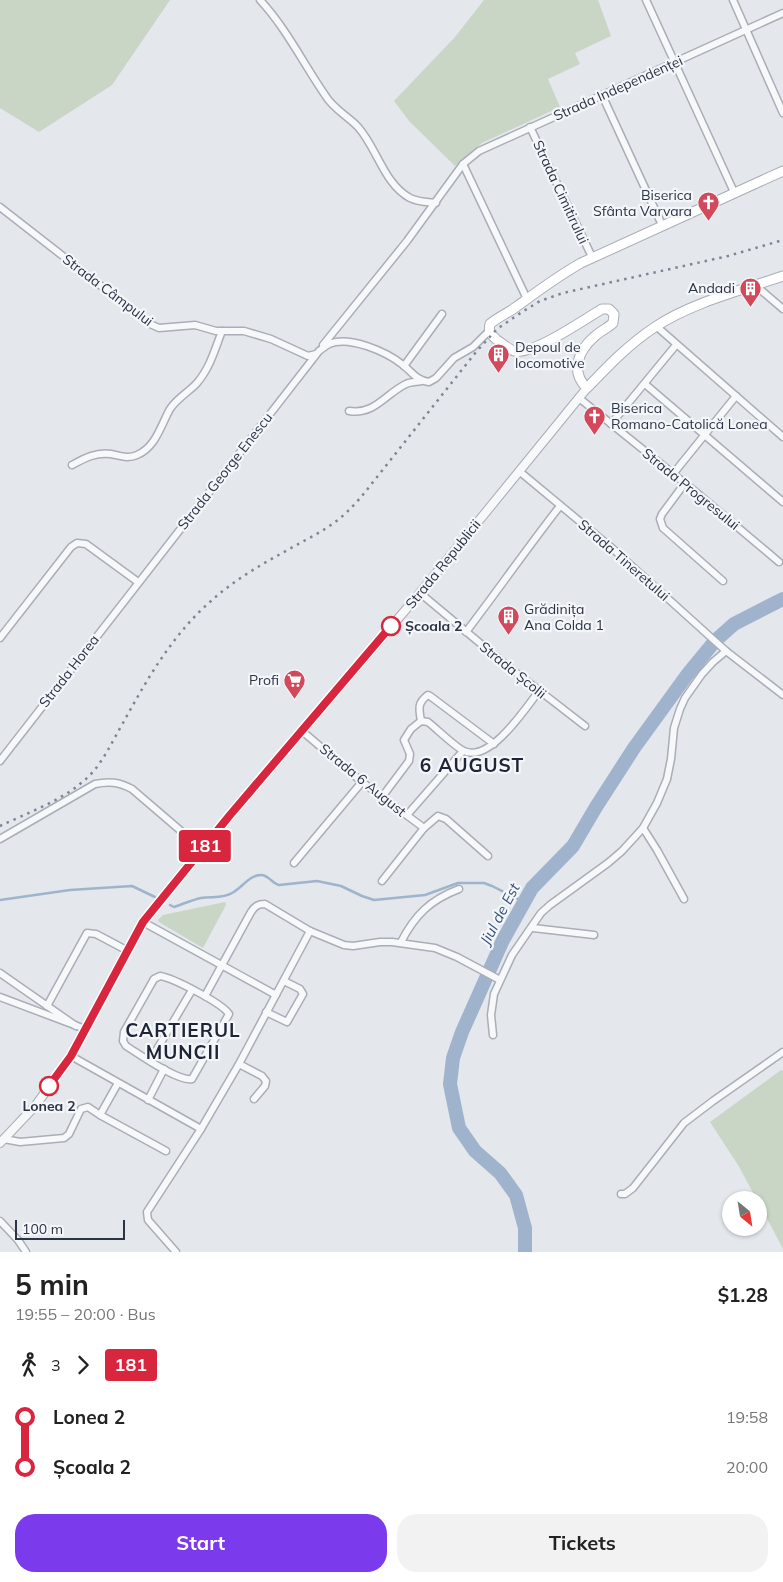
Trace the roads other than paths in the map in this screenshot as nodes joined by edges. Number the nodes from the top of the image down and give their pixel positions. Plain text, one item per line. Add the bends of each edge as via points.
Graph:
1 (260, 0) edge
2 (646, 0) edge
3 (733, 0) edge
4 (783, 13) edge
5 (746, 30) junction
6 (674, 62) junction
7 (602, 95) junction
8 (783, 113) edge
9 (530, 127) junction
10 (463, 164) junction
11 (459, 171) joint
12 (783, 171) edge
13 (734, 192) junction
14 (436, 203) junction
15 (0, 207) edge
16 (662, 225) junction
17 (592, 257) junction
18 (783, 276) edge
19 (755, 286) junction
20 (527, 299) junction
21 (783, 310) edge
22 (442, 314) dead end
23 (656, 326) junction
24 (489, 331) junction
25 (222, 332) junction
26 (676, 345) junction
27 (315, 355) junction
28 (404, 366) junction
29 (421, 380) junction
30 (645, 384) junction
31 (587, 388) junction
32 (736, 396) junction
33 (579, 398) junction
34 (349, 411) dead end
35 (611, 424) junction
36 (705, 434) junction
37 (783, 437) edge
38 (72, 465) dead end
39 (519, 471) junction
40 (673, 474) junction
41 (685, 484) junction
42 (783, 502) edge
43 (560, 506) junction
44 (779, 562) dead end
45 (723, 581) dead end
46 (138, 582) junction
47 (420, 593) junction
48 (466, 632) junction
49 (0, 638) edge
50 (724, 649) junction
51 (539, 691) junction
52 (783, 695) edge
53 (421, 721) junction
54 (584, 726) dead end
55 (302, 731) junction
56 (494, 744) junction
57 (463, 751) junction
58 (0, 761) edge
59 (362, 782) junction
60 (382, 797) junction
61 (407, 816) junction
62 (424, 828) junction
63 (642, 828) junction
64 (0, 839) edge
65 (202, 849) junction
66 (488, 856) dead end
67 (294, 863) dead end
68 (382, 881) dead end
69 (459, 889) dead end
70 (684, 899) dead end
71 (143, 922) junction
72 (533, 928) junction
73 (310, 931) junction
74 (594, 935) dead end
75 (401, 942) junction
76 (128, 951) junction
77 (223, 966) junction
78 (0, 973) edge
79 (500, 980) junction
80 (284, 981) junction
81 (192, 990) junction
82 (276, 995) junction
83 (205, 996) junction
84 (0, 997) edge
85 (47, 1006) junction
86 (266, 1012) junction
87 (76, 1026) junction
88 (85, 1030) junction
89 (493, 1035) dead end
90 (783, 1052) edge
91 (71, 1056) junction
92 (150, 1061) junction
93 (239, 1064) junction
94 (164, 1069) junction
95 (118, 1083) junction
96 (254, 1099) dead end
97 (148, 1100) junction
98 (100, 1114) junction
99 (201, 1129) junction
100 (2, 1141) edge
101 (166, 1151) dead end
102 (622, 1194) dead end
103 (0, 1221) edge
104 (26, 1252) edge
105 (176, 1252) edge

1 - 14 street via 292,42 326,97 357,126 394,185 411,199
2 - 6 street
3 - 5 street
4 - 5 street, Strada Independenței
5 - 6 street, Strada Independenței
5 - 8 street
6 - 7 street, Strada Independenței
6 - 13 street
7 - 9 street, Strada Independenței
7 - 16 street
9 - 10 street, Strada Independenței via 485,147
9 - 17 street, Strada Cimitirului
10 - 11 street, Strada Independenței
10 - 20 street
11 - 14 street, Strada George Enescu
12 - 13 main road
13 - 16 main road
14 - 27 street, Strada George Enescu
15 - 25 street, Strada Câmpului via 150,324 159,328 195,325
16 - 17 main road
17 - 20 main road
18 - 19 main road, Strada Republicii
19 - 21 street
19 - 23 main road, Strada Republicii via 697,306
20 - 24 main road via 492,322
22 - 28 street
23 - 26 street
23 - 31 main road, Strada Republicii via 620,354
24 - 29 street via 473,348 454,358 432,381
24 - 31 main road via 513,350 523,350 544,343 602,309 609,309 614,314 613,322 589,342 578,361 577,372
25 - 27 street, Strada Câmpului via 251,333 308,356
25 - 38 street via 209,365 198,382 171,408 147,448 127,458 110,454 92,455
26 - 30 street
26 - 32 street
27 - 28 street via 329,344 349,342 381,352
27 - 46 street, Strada George Enescu
28 - 29 street
29 - 34 street via 407,383 368,410
30 - 35 street
30 - 36 street
31 - 33 street, Strada Republicii
32 - 36 street
32 - 37 street
33 - 35 street, Strada Progresului
33 - 39 street, Strada Republicii
35 - 40 street, Strada Progresului
36 - 40 street
36 - 42 street
39 - 43 street, Strada Tineretului
39 - 47 street, Strada Republicii
40 - 41 street, Strada Progresului
41 - 44 street, Strada Progresului
41 - 45 street via 662,514 660,523
43 - 48 street
43 - 50 street, Strada Tineretului
46 - 49 street via 86,544 77,543
46 - 58 street, Strada Horea
47 - 48 street, Strada Școlii
47 - 55 street, Strada Republicii
48 - 51 street, Strada Școlii
50 - 52 street, Strada Tineretului
50 - 63 street via 698,680 680,709 667,779
51 - 54 street, Strada Școlii
51 - 56 street
53 - 56 street via 420,702 430,696
53 - 57 street via 428,722
53 - 60 street via 404,740 410,754 409,761
55 - 59 street, Strada 6 August
55 - 65 street, Strada Republicii
56 - 57 street via 476,753
57 - 61 street
59 - 60 street, Strada 6 August
59 - 67 street
60 - 61 street, Strada 6 August
61 - 62 street, Strada 6 August
62 - 66 street via 442,816
62 - 68 street
63 - 70 street
63 - 72 street via 608,863 550,904
64 - 65 street via 95,784 108,782 132,789
65 - 71 street, Strada Republicii
69 - 75 street via 442,895 426,907 409,926
71 - 76 street, Strada Republicii
71 - 77 street
72 - 74 street
72 - 79 street via 512,955
73 - 75 street via 352,946
73 - 77 street via 264,904 255,906
73 - 80 street
75 - 79 street via 446,952
76 - 85 street via 96,934 86,933
76 - 88 street, Strada Republicii
77 - 82 street
77 - 83 street
78 - 85 street
79 - 89 street via 492,1006
80 - 82 street
80 - 86 street via 303,994 287,1022
81 - 83 street
81 - 92 street
81 - 92 street via 163,976 154,979 122,1037 126,1046
82 - 86 street
83 - 94 street via 229,1016 192,1079 184,1080
84 - 87 street
85 - 87 street
86 - 93 street
87 - 88 street
88 - 91 street, Strada Republicii
90 - 102 street via 684,1124 633,1188
91 - 95 street
91 - 100 street, Strada Republicii via 36,1105
92 - 94 street
93 - 96 street via 266,1081
93 - 99 street
94 - 97 street
95 - 97 street
95 - 98 street
97 - 99 street
98 - 100 street via 88,1107 82,1109 64,1138
98 - 101 street
99 - 105 street via 147,1212 148,1220
103 - 104 street

